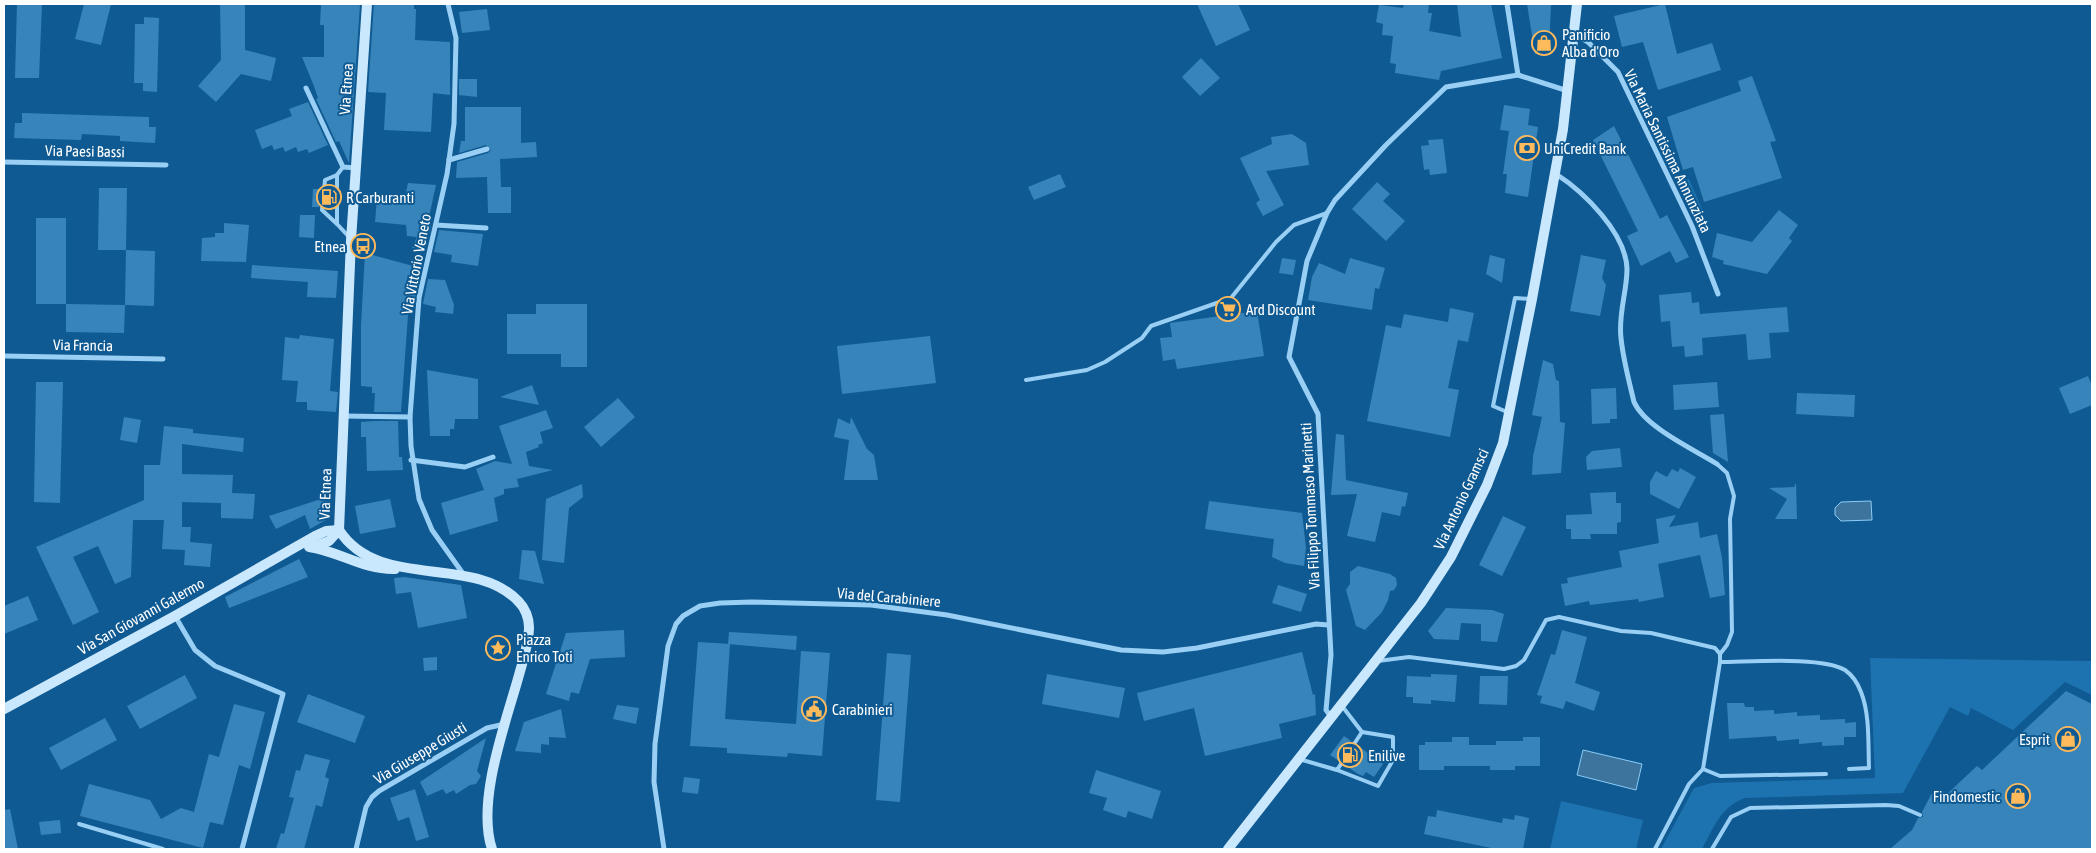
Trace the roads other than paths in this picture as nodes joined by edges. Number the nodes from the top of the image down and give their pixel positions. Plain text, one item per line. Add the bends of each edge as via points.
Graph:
1 (367, 4) edge
2 (448, 4) edge
3 (1507, 4) edge
4 (1577, 4) edge
5 (1575, 34) junction
6 (1518, 75) junction
7 (306, 88) dead end
8 (1568, 91) junction
9 (487, 149) dead end
10 (449, 160) junction
11 (4, 162) edge
12 (166, 165) dead end
13 (343, 167) junction
14 (356, 168) junction
15 (1556, 174) junction
16 (337, 175) junction
17 (1327, 213) junction
18 (336, 224) junction
19 (436, 224) junction
20 (486, 228) dead end
21 (351, 240) junction
22 (1718, 294) dead end
23 (1532, 300) junction
24 (4, 356) edge
25 (162, 358) dead end
26 (1026, 380) dead end
27 (1510, 414) junction
28 (343, 416) junction
29 (410, 417) junction
30 (493, 457) dead end
31 (411, 460) junction
32 (1717, 464) joint
33 (338, 530) junction
34 (309, 548) junction
35 (292, 550) junction
36 (410, 569) junction
37 (466, 577) junction
38 (175, 616) junction
39 (1328, 625) junction
40 (1720, 654) junction
41 (1376, 662) junction
42 (1720, 662) junction
43 (1341, 706) junction
44 (4, 709) edge
45 (1332, 718) junction
46 (505, 724) junction
47 (1362, 732) junction
48 (1299, 759) junction
49 (1849, 768) dead end
50 (1703, 769) junction
51 (1336, 770) junction
52 (1826, 774) dead end
53 (1920, 815) dead end
54 (79, 824) dead end
55 (163, 849) edge
56 (242, 849) edge
57 (356, 849) edge
58 (492, 849) edge
59 (664, 849) edge
60 (1228, 849) edge
61 (1655, 849) edge
62 (1712, 849) edge

1 - 14 main road, Via Etnea
2 - 10 street, Via Vittorio Veneto via 456,38 454,124
3 - 6 street
4 - 5 main road, Via Antonio Gramsci
5 - 8 main road, Via Antonio Gramsci
5 - 22 street, Via Maria Santissima Annunziata via 1588,42 1618,72 1692,226
6 - 8 street, Via Filippo Tommaso Marinetti
6 - 17 street, Via Filippo Tommaso Marinetti via 1446,87 1386,146 1335,200
7 - 13 street
8 - 15 main road, Via Antonio Gramsci
9 - 10 street
10 - 19 street, Via Vittorio Veneto
11 - 12 street, Via Paesi Bassi
13 - 14 street
13 - 16 lane
14 - 21 main road, Via Etnea
15 - 23 main road, Via Antonio Gramsci
15 - 32 street via 1588,198 1625,256 1627,269 1620,337 1638,411 1648,421
16 - 18 lane
16 - 18 lane via 325,180 322,210
17 - 26 lane via 1294,225 1276,242 1231,298 1151,326 1142,338 1086,370
17 - 39 street, Via Filippo Tommaso Marinetti via 1306,261 1289,357 1318,414
18 - 21 lane
19 - 20 street
19 - 29 street, Via Vittorio Veneto via 419,298
21 - 28 main road, Via Etnea
23 - 27 main road, Via Antonio Gramsci
23 - 27 lane via 1515,298 1493,406
24 - 25 street, Via Francia
27 - 41 main road, Via Antonio Gramsci via 1487,485 1451,557
28 - 29 street
28 - 33 main road, Via Etnea
29 - 31 street, Via Vittorio Veneto
30 - 31 street via 465,467
31 - 37 street, Via Vittorio Veneto via 419,499 432,530
32 - 40 lane via 1727,473 1734,496 1730,519 1732,632
33 - 34 main road via 329,541
33 - 35 main road, Via San Giovanni Galermo via 326,531
33 - 36 main road, Via Etnea via 346,542 361,554
34 - 35 main road
34 - 36 main road via 330,552 370,568
35 - 38 main road, Via San Giovanni Galermo
36 - 37 main road, Via Etnea
37 - 46 main road, Via Etnea via 511,594 527,615 529,626 524,654
38 - 44 main road, Via San Giovanni Galermo
38 - 56 street via 195,650 215,666 283,694
39 - 45 street, Via Filippo Tommaso Marinetti via 1331,655 1326,710
39 - 59 street, Via del Carabiniere via 1316,624 1163,652 1121,650 947,615 871,605 752,602 700,606 676,624 668,646 654,782
40 - 41 lane via 1715,648 1669,637 1621,631 1558,617 1546,620 1524,660 1504,669 1409,657
40 - 42 lane
41 - 43 main road, Via Antonio Gramsci
42 - 49 lane via 1824,663 1847,671 1862,692 1869,768
42 - 50 lane
43 - 45 main road, Via Antonio Gramsci
43 - 47 lane
45 - 48 main road, Via Antonio Gramsci
46 - 57 street, Via Giuseppe Giusti via 487,728 379,791 366,807
46 - 58 main road, Via Etnea via 492,771 488,810
47 - 51 lane
47 - 51 lane via 1393,738 1393,760 1378,786
48 - 51 lane
48 - 60 main road, Via Antonio Gramsci
50 - 52 lane via 1720,776
50 - 61 lane via 1689,784
53 - 62 lane via 1899,806 1886,805 1750,808 1731,817
54 - 55 lane

